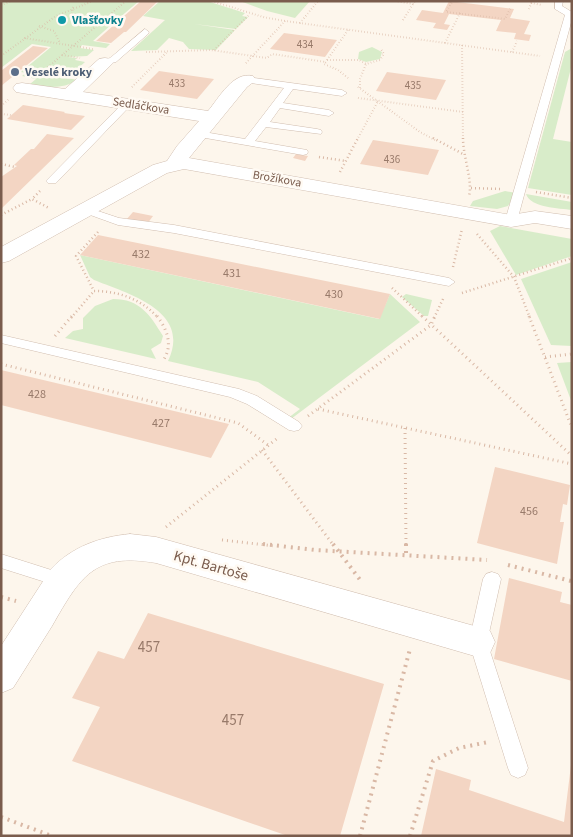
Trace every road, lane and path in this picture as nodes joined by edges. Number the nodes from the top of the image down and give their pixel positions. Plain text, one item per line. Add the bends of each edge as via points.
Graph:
1 (12, 1) edge
2 (94, 1) edge
3 (126, 1) edge
4 (212, 1) edge
5 (318, 1) edge
6 (395, 1) edge
7 (447, 1) edge
8 (532, 1) edge
9 (559, 1) edge
10 (414, 2) edge
11 (1, 5) edge
12 (74, 7) junction
13 (511, 7) dead end
14 (529, 9) dead end
15 (250, 13) junction
16 (460, 14) junction
17 (104, 20) junction
18 (403, 20) dead end
19 (285, 21) junction
20 (300, 23) junction
21 (39, 26) junction
22 (348, 30) junction
23 (144, 32) dead end
24 (24, 38) junction
25 (517, 40) dead end
26 (445, 43) junction
27 (60, 44) junction
28 (74, 46) junction
29 (462, 46) junction
30 (80, 47) dead end
31 (381, 49) dead end
32 (214, 50) dead end
33 (169, 51) dead end
34 (512, 52) junction
35 (62, 55) dead end
36 (1, 56) edge
37 (69, 56) dead end
38 (558, 58) junction
39 (105, 64) joint
40 (366, 64) junction
41 (244, 75) junction
42 (291, 85) junction
43 (22, 88) dead end
44 (360, 89) dead end
45 (342, 93) dead end
46 (69, 96) junction
47 (127, 98) junction
48 (355, 98) dead end
49 (378, 101) junction
50 (277, 105) junction
51 (462, 112) junction
52 (329, 113) dead end
53 (1, 114) edge
54 (11, 115) dead end
55 (212, 118) junction
56 (263, 124) junction
57 (317, 132) dead end
58 (198, 134) junction
59 (248, 143) junction
60 (307, 154) joint
61 (178, 160) junction
62 (346, 161) junction
63 (1, 164) edge
64 (15, 167) dead end
65 (338, 177) dead end
66 (52, 181) joint
67 (520, 190) junction
68 (572, 198) edge
69 (32, 199) junction
70 (50, 209) dead end
71 (86, 210) junction
72 (1, 215) edge
73 (511, 221) junction
74 (572, 223) edge
75 (471, 227) dead end
76 (463, 229) dead end
77 (98, 232) dead end
78 (1, 256) edge
79 (572, 258) edge
80 (514, 277) junction
81 (449, 282) junction
82 (392, 288) dead end
83 (94, 291) junction
84 (461, 293) dead end
85 (452, 296) dead end
86 (443, 298) junction
87 (431, 325) junction
88 (1, 339) edge
89 (44, 349) junction
90 (572, 354) edge
91 (545, 357) junction
92 (1, 364) edge
93 (155, 375) junction
94 (317, 409) junction
95 (294, 426) junction
96 (405, 428) junction
97 (572, 428) edge
98 (268, 445) junction
99 (262, 450) junction
100 (572, 456) edge
101 (572, 464) edge
102 (170, 524) dead end
103 (216, 540) dead end
104 (339, 551) junction
105 (406, 555) junction
106 (1, 561) edge
107 (494, 568) junction
108 (572, 577) edge
109 (62, 580) junction
110 (367, 588) dead end
111 (1, 597) edge
112 (7, 598) dead end
113 (416, 625) junction
114 (478, 642) junction
115 (1, 677) edge
116 (508, 738) junction
117 (518, 768) dead end
118 (1, 817) edge
119 (52, 836) edge
120 (360, 836) edge
121 (410, 836) edge

1 - 11 path
2 - 12 path
3 - 17 path
4 - 15 path
5 - 20 path
6 - 10 path
7 - 16 path via 452,2 446,12
8 - 14 path
9 - 38 lane via 558,7 570,14
10 - 18 path
12 - 17 path via 72,14 76,18
12 - 21 path
13 - 16 path via 505,19
15 - 19 path
15 - 32 path
16 - 26 path
17 - 28 path
19 - 20 path
19 - 41 path
20 - 22 path
21 - 24 path
21 - 27 path via 54,32
22 - 26 path
22 - 40 path via 327,61 359,60
23 - 39 lane via 114,60
24 - 27 path
24 - 36 path
25 - 34 path
26 - 29 path
27 - 28 path
28 - 30 path
29 - 34 path
29 - 51 path
31 - 40 path via 384,54 380,60
33 - 47 path
34 - 38 path
35 - 37 path
38 - 67 lane
39 - 46 street
40 - 44 path
41 - 42 lane
41 - 55 street
42 - 45 lane
42 - 50 lane
43 - 46 street, Sedláčkova
46 - 47 street, Sedláčkova
47 - 55 street, Sedláčkova
47 - 66 lane
48 - 49 path
49 - 51 path
49 - 62 path
50 - 52 lane
50 - 56 lane
51 - 67 path via 463,154 470,188
53 - 54 path
55 - 58 street
56 - 57 lane
56 - 59 lane
58 - 59 lane
58 - 61 street
59 - 60 lane
60 - 62 path
61 - 71 street, Brožíkova
61 - 73 street, Brožíkova
62 - 65 path
63 - 64 path
66 - 69 path
67 - 68 path
67 - 73 lane
69 - 70 path
69 - 72 path
71 - 78 street, Brožíkova
71 - 81 lane via 138,226 174,229
73 - 74 street, Brožíkova via 535,217
75 - 80 path
76 - 81 path
77 - 83 path via 76,256
79 - 80 path
80 - 84 path
80 - 91 path
81 - 86 path
82 - 87 path
83 - 89 path
83 - 93 path via 123,294 160,320 166,331 169,351
85 - 86 path
86 - 87 path
87 - 94 path
87 - 100 path
88 - 89 lane
89 - 93 lane
90 - 91 path
91 - 97 path
92 - 98 path via 238,423
93 - 95 lane via 243,396
94 - 95 path
94 - 96 path
95 - 98 path
96 - 101 path
96 - 105 path
98 - 99 path
99 - 102 path
99 - 104 path
103 - 104 path
104 - 105 path
104 - 110 path
105 - 107 path
106 - 109 lane
107 - 108 path via 571,581
107 - 114 lane
109 - 113 street, Kpt. Bartoše via 86,558 103,550 138,546
109 - 115 street, Kpt. Bartoše
111 - 112 path
113 - 114 street, Kpt. Bartoše
113 - 120 path
114 - 116 lane
116 - 117 lane
116 - 121 path via 460,748 433,761
118 - 119 path

